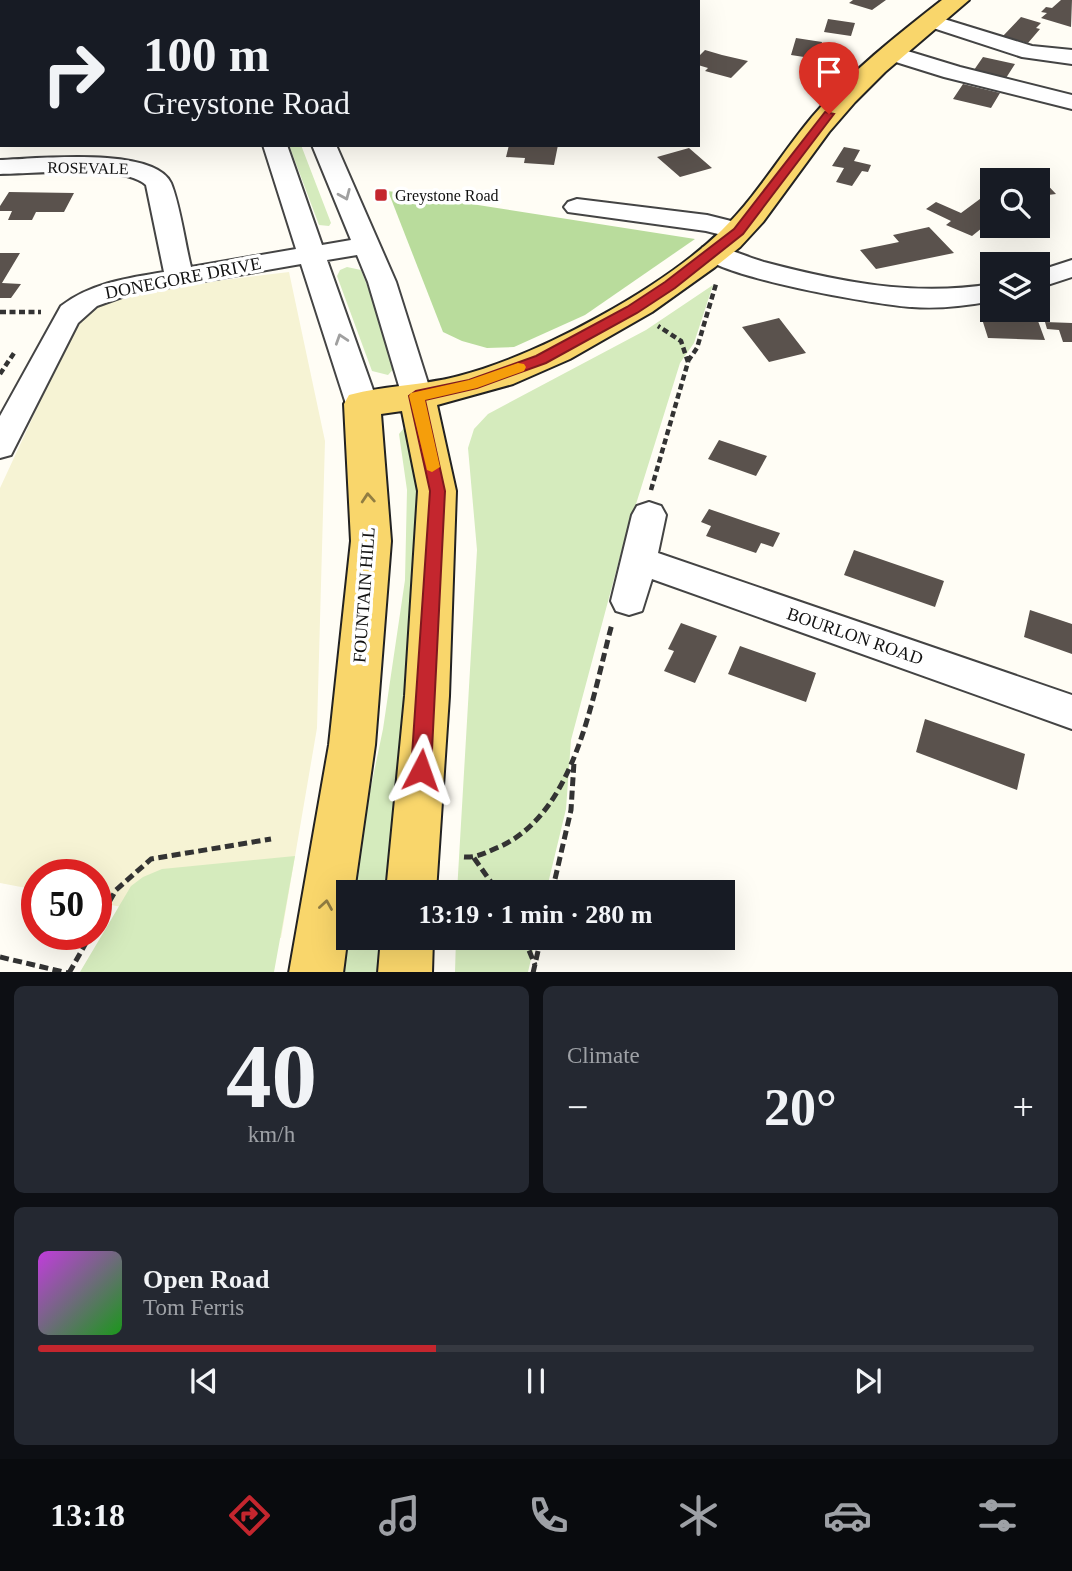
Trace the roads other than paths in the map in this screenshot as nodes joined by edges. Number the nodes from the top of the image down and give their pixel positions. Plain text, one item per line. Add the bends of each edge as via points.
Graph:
1 (957, 0) edge
2 (931, 21) junction
3 (891, 53) junction
4 (1072, 57) edge
5 (1072, 102) edge
6 (276, 147) edge
7 (325, 147) edge
8 (0, 167) edge
9 (577, 206) dead end
10 (738, 232) junction
11 (367, 245) junction
12 (313, 253) junction
13 (710, 256) junction
14 (1071, 258) edge
15 (1050, 272) edge
16 (179, 276) junction
17 (980, 295) edge
18 (416, 396) junction
19 (362, 404) junction
20 (0, 447) edge
21 (649, 515) road end
22 (638, 560) junction
23 (629, 601) road end
24 (1072, 712) edge
25 (412, 880) edge
26 (406, 950) edge
27 (316, 972) edge
28 (405, 972) edge

1 - 2 main road
2 - 3 main road
2 - 4 street via 1030,52
3 - 5 street
3 - 10 main road via 829,114
6 - 12 street, FOUNTAIN HILL
7 -> 11 street
8 - 16 street, ROSEVALE via 114,166 149,172 158,183
9 - 10 street via 707,223
10 - 13 main road
11 - 12 street, DONEGORE DRIVE
11 - 18 street
12 - 16 street, DONEGORE DRIVE
19 -> 12 street, FOUNTAIN HILL
13 - 17 street via 867,294 923,299
13 - 18 main road via 632,310 541,359 472,384
14 - 15 street
16 - 20 street, DONEGORE DRIVE via 108,291 71,312
18 - 19 main road
18 - 25 main road via 438,491
27 -> 19 main road, FOUNTAIN HILL via 352,745 371,541
21 - 22 street
22 - 23 street
22 - 24 street, BOURLON ROAD
26 - 28 main road

